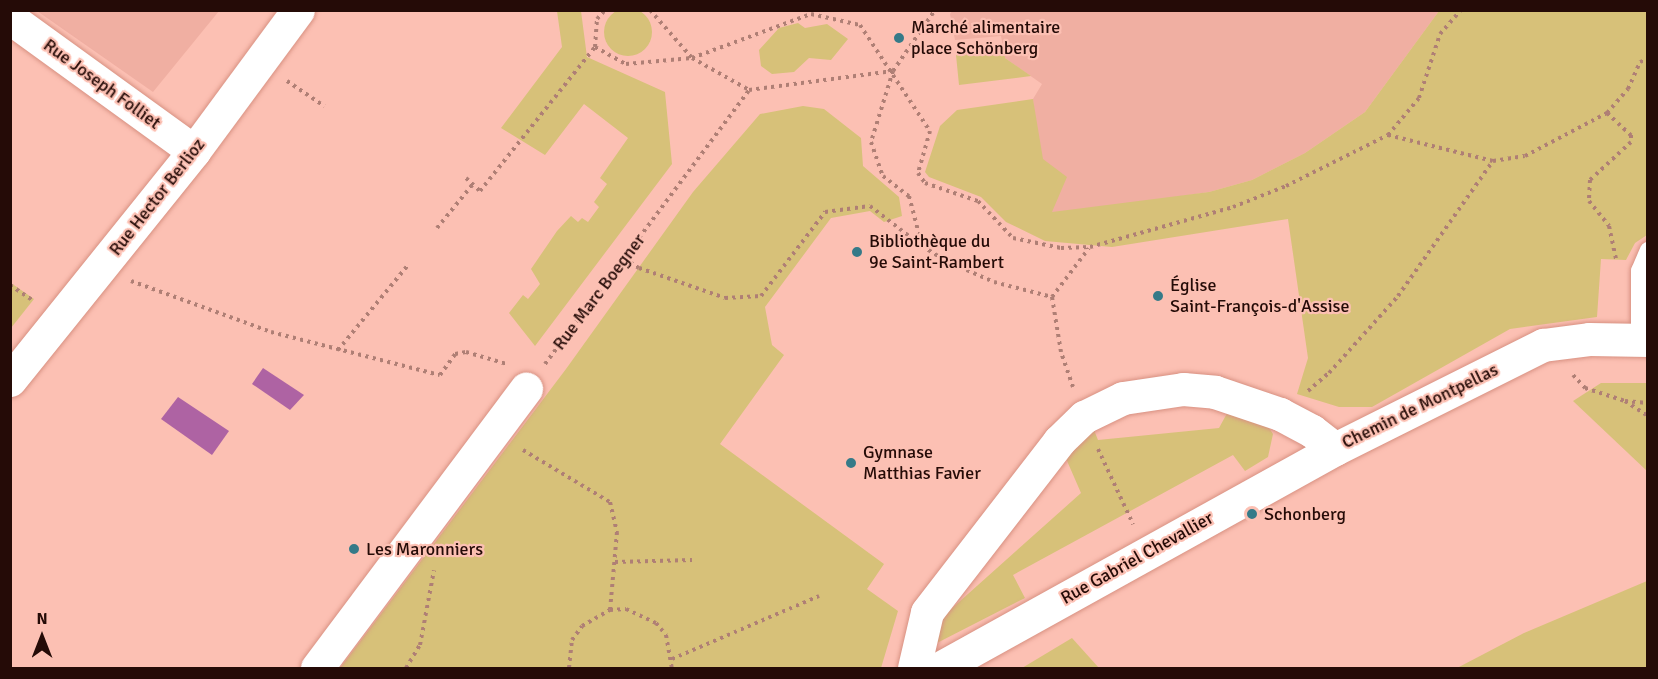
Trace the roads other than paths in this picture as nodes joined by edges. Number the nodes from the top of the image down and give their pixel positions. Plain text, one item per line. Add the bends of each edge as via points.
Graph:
1 (298, 10) edge
2 (10, 18) edge
3 (194, 151) junction
4 (1647, 250) edge
5 (1643, 340) edge
6 (10, 380) edge
7 (531, 383) road end
8 (1335, 449) junction
9 (317, 669) edge
10 (914, 669) edge
11 (940, 669) edge

1 - 3 street, Rue Hector Berlioz
2 - 3 street, Rue Joseph Folliet
3 - 6 street, Rue Hector Berlioz
4 - 5 lane via 1639,271
5 - 8 street, Chemin de Montpellas via 1589,339 1543,345
7 - 9 street
8 - 10 street, Chemin de Montpellas via 1312,430 1280,414 1215,392 1183,389 1123,398 1084,417 1059,441 927,612
8 - 11 street, Rue Gabriel Chevallier

